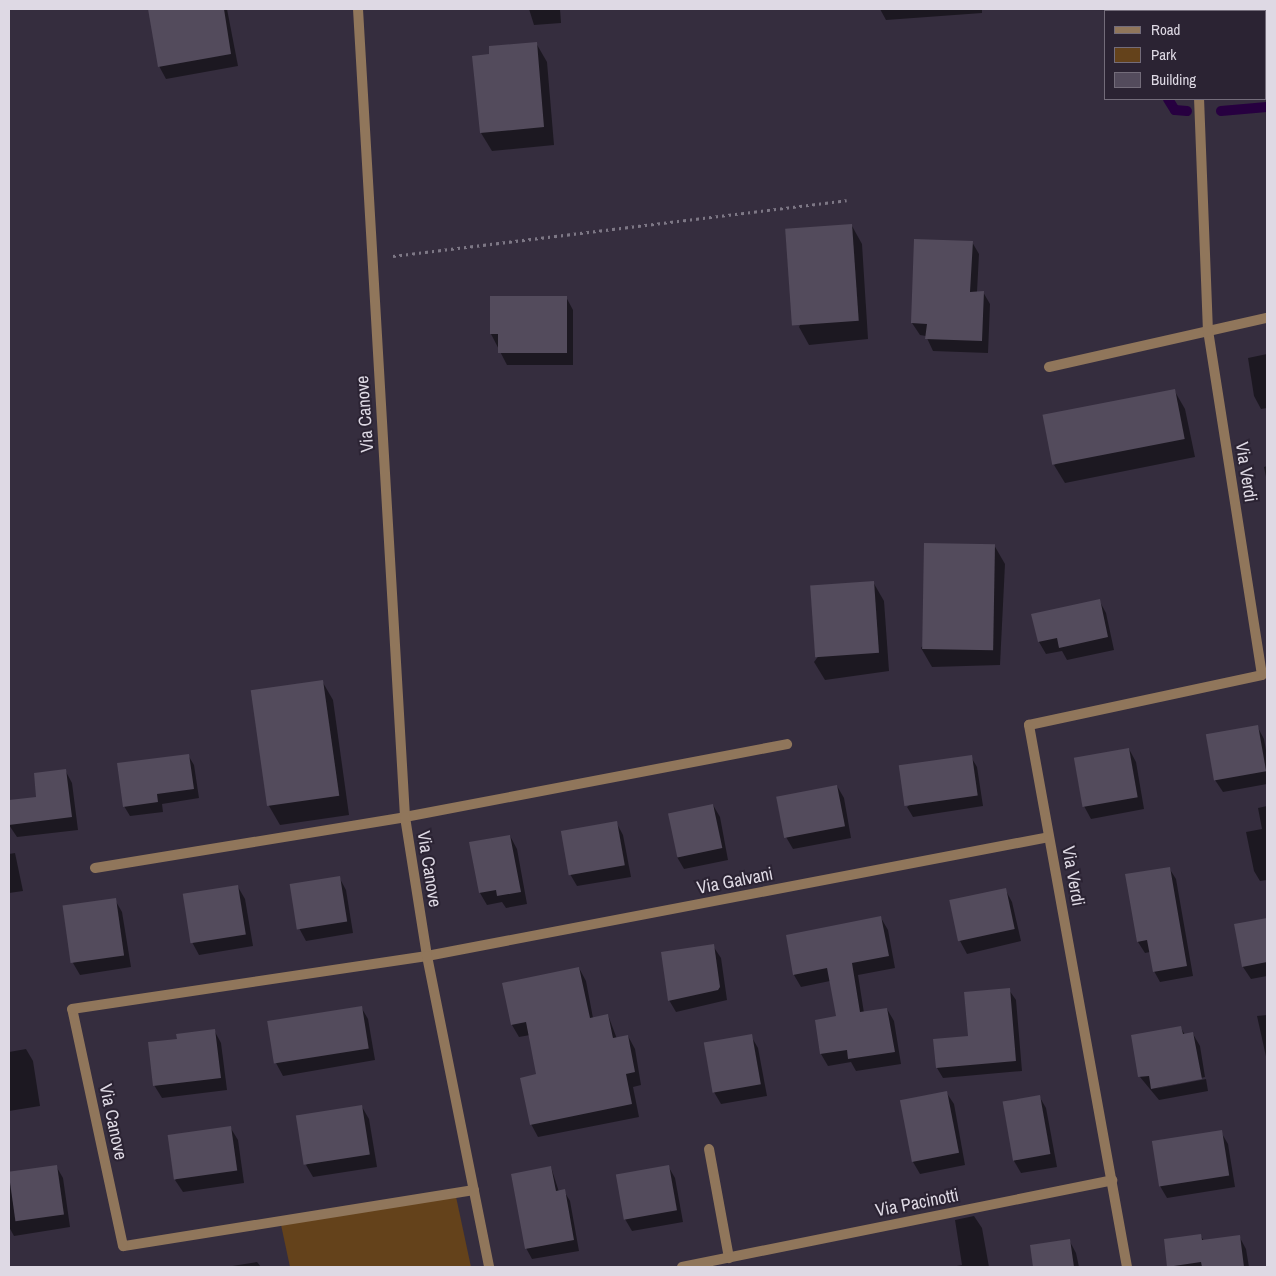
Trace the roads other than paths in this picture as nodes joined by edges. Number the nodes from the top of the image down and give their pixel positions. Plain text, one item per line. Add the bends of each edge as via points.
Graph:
1 (358, 9) edge
2 (1200, 100) edge
3 (1267, 318) edge
4 (1208, 332) junction
5 (1049, 367) dead end
6 (1264, 675) edge
7 (787, 744) dead end
8 (405, 817) junction
9 (1049, 837) junction
10 (95, 868) dead end
11 (427, 956) junction
12 (709, 1149) dead end
13 (1112, 1180) junction
14 (474, 1190) junction
15 (729, 1258) junction
16 (489, 1267) edge
17 (682, 1267) edge
18 (1127, 1267) edge

1 - 8 street, Via Canove
2 - 4 street, Via Verdi
3 - 4 street
4 - 5 street
4 - 6 street, Via Verdi
6 - 9 street, Via Verdi via 1029,725
7 - 8 street
8 - 10 street, Via Canove
8 - 11 street, Via Canove
9 - 11 street, Via Galvani
9 - 13 street, Via Verdi
11 - 14 street, Via Canove
11 - 14 street, Via Canove via 72,1009 123,1246
12 - 15 street
13 - 15 street, Via Pacinotti
13 - 18 street, Via Verdi
14 - 16 street, Via Canove
15 - 17 street, Via Pacinotti

